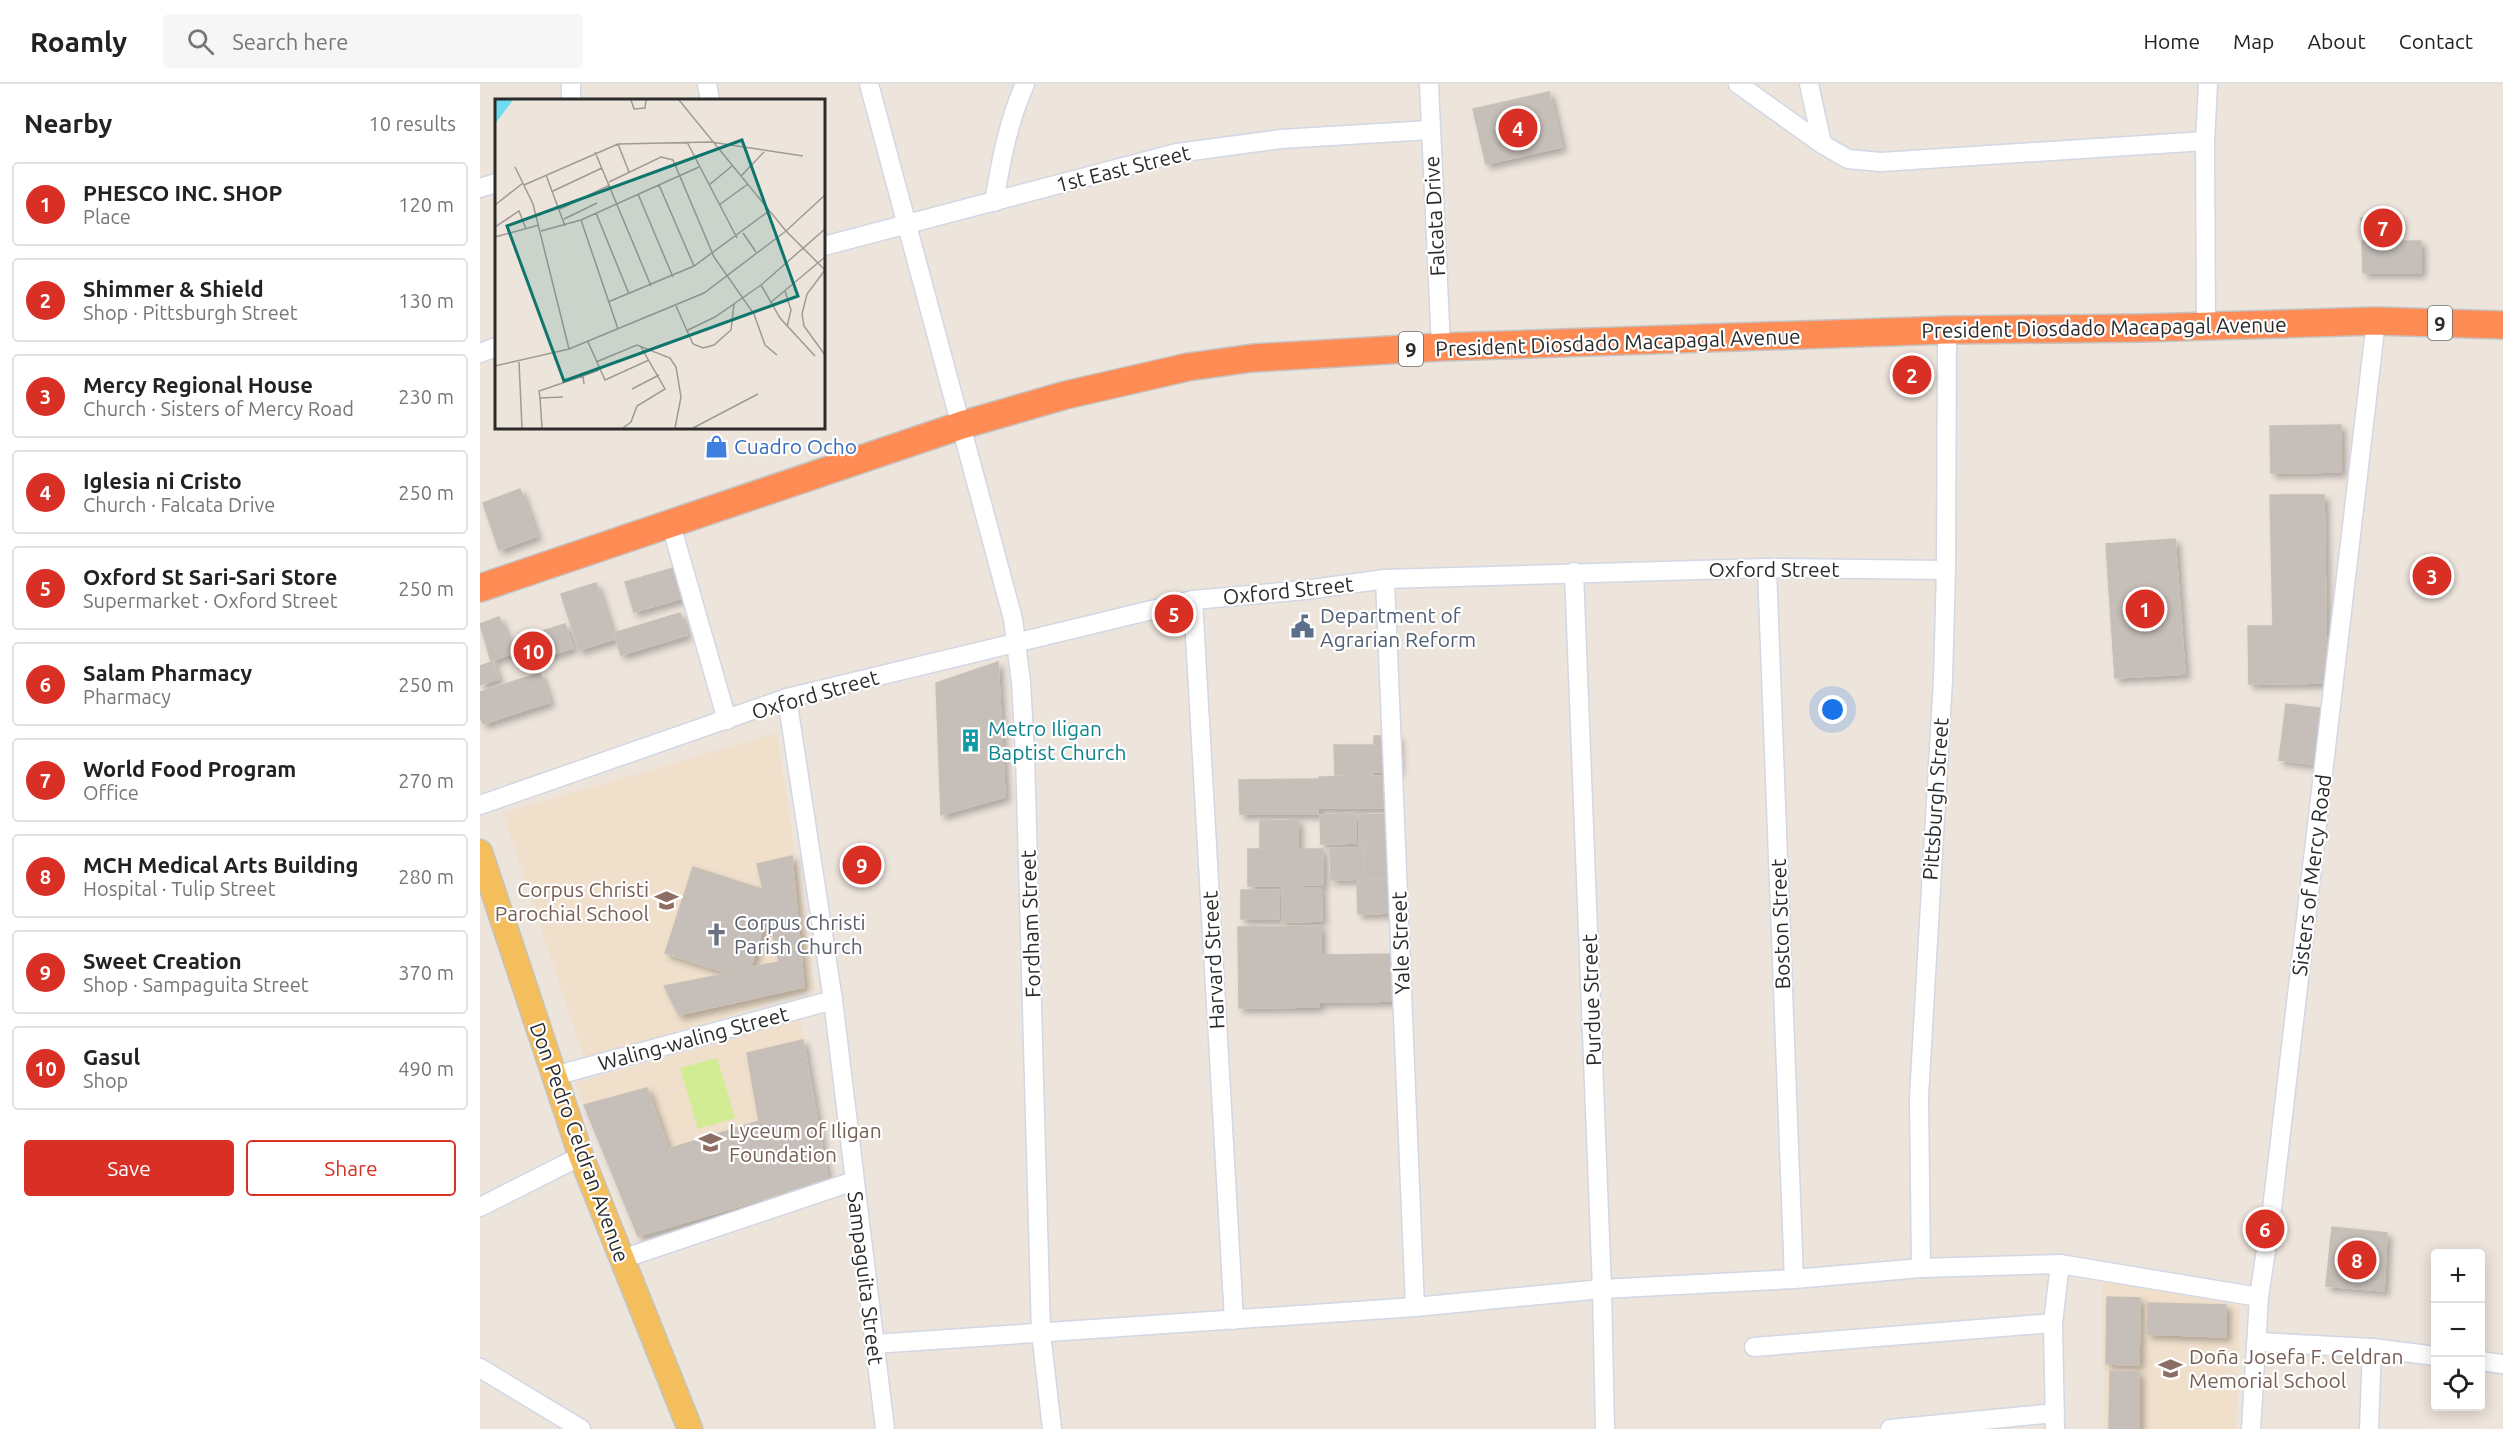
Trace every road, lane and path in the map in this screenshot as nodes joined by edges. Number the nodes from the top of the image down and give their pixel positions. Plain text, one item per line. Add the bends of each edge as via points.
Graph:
1 (707, 84) edge
2 (869, 84) edge
3 (1025, 84) edge
4 (1429, 84) edge
5 (1738, 84) edge
6 (1809, 84) edge
7 (2208, 84) edge
8 (710, 99) edge
9 (1430, 130) junction
10 (2205, 141) junction
11 (1822, 144) junction
12 (495, 183) edge
13 (480, 188) edge
14 (994, 202) junction
15 (906, 225) junction
16 (825, 246) edge
17 (2376, 321) junction
18 (2206, 325) junction
19 (2503, 325) edge
20 (1947, 330) junction
21 (495, 347) edge
22 (1441, 347) junction
23 (480, 352) edge
24 (962, 425) junction
25 (671, 525) junction
26 (1767, 568) junction
27 (1946, 570) junction
28 (1575, 572) junction
29 (1385, 579) junction
30 (480, 588) edge
31 (1193, 600) junction
32 (1016, 643) junction
33 (787, 698) junction
34 (727, 720) junction
35 (480, 805) edge
36 (480, 852) edge
37 (832, 1000) junction
38 (554, 1076) junction
39 (581, 1156) junction
40 (854, 1181) junction
41 (480, 1207) edge
42 (622, 1259) junction
43 (2060, 1264) junction
44 (1921, 1268) junction
45 (1794, 1280) junction
46 (1602, 1289) junction
47 (2259, 1297) junction
48 (1415, 1307) junction
49 (1234, 1320) junction
50 (2053, 1323) junction
51 (1041, 1333) junction
52 (2258, 1342) junction
53 (874, 1344) junction
54 (1754, 1347) dead end
55 (2372, 1348) junction
56 (2431, 1355) edge
57 (2485, 1362) edge
58 (2503, 1364) edge
59 (480, 1368) edge
60 (2055, 1421) edge
61 (581, 1429) edge
62 (690, 1429) edge
63 (885, 1429) edge
64 (1052, 1429) edge
65 (1605, 1429) edge
66 (1890, 1429) edge
67 (2251, 1429) edge
68 (2369, 1429) edge

1 - 8 street
2 - 15 street, Fordham Street
3 - 14 street via 1010,121
4 - 9 street, Falcata Drive
5 - 11 street
6 - 11 street
7 - 10 street
9 - 14 street, 1st East Street via 1281,139 1177,153
9 - 22 street, Falcata Drive
10 - 11 street via 1881,162 1848,159
10 - 18 street
12 - 13 street
14 - 15 street, 1st East Street
15 - 16 street, 1st East Street
15 - 24 street, Fordham Street
17 - 18 highway, President Diosdado Macapagal Avenue / 9
17 - 19 highway, President Diosdado Macapagal Avenue / 9
17 - 47 street, Sisters of Mercy Road
18 - 20 highway, President Diosdado Macapagal Avenue / 9
20 - 22 highway, President Diosdado Macapagal Avenue / 9
20 - 27 street, Pittsburgh Street
21 - 23 street
22 - 24 highway, President Diosdado Macapagal Avenue / 9 via 1253,358 1188,367 1066,394
24 - 25 highway, President Diosdado Macapagal Avenue / 9
24 - 32 street, Fordham Street
25 - 30 highway, President Diosdado Macapagal Avenue / 9
25 - 34 street
26 - 27 street, Oxford Street
26 - 28 street, Oxford Street
26 - 45 street, Boston Street
27 - 44 street, Pittsburgh Street via 1919,1097
28 - 29 street, Oxford Street
28 - 46 street, Purdue Street
29 - 31 street, Oxford Street
29 - 48 street, Yale Street
31 - 32 street, Oxford Street
31 - 49 street, Harvard Street
32 - 33 street, Oxford Street
32 - 51 street, Fordham Street via 1025,754
33 - 34 street, Oxford Street
33 - 37 street, Sampaguita Street
34 - 35 street, Oxford Street
36 - 38 main road, Don Pedro Celdran Avenue
37 - 38 street, Waling-waling Street
37 - 40 street, Sampaguita Street
38 - 39 main road, Don Pedro Celdran Avenue
39 - 41 street
39 - 42 main road, Don Pedro Celdran Avenue
40 - 42 street
40 - 53 street, Sampaguita Street
42 - 62 main road, Don Pedro Celdran Avenue
43 - 44 street
43 - 47 street
43 - 50 street
44 - 45 street
45 - 46 street
46 - 48 street
46 - 65 street, Purdue Street
47 - 52 street, Sisters of Mercy Road
48 - 49 street
49 - 51 street
50 - 54 street
50 - 60 street
51 - 53 street
51 - 64 street, Fordham Street
52 - 55 street
52 - 67 street, Sisters of Mercy Road
53 - 63 street, Sampaguita Street
55 - 56 street
55 - 68 street
57 - 58 street
59 - 61 street
60 - 66 street

